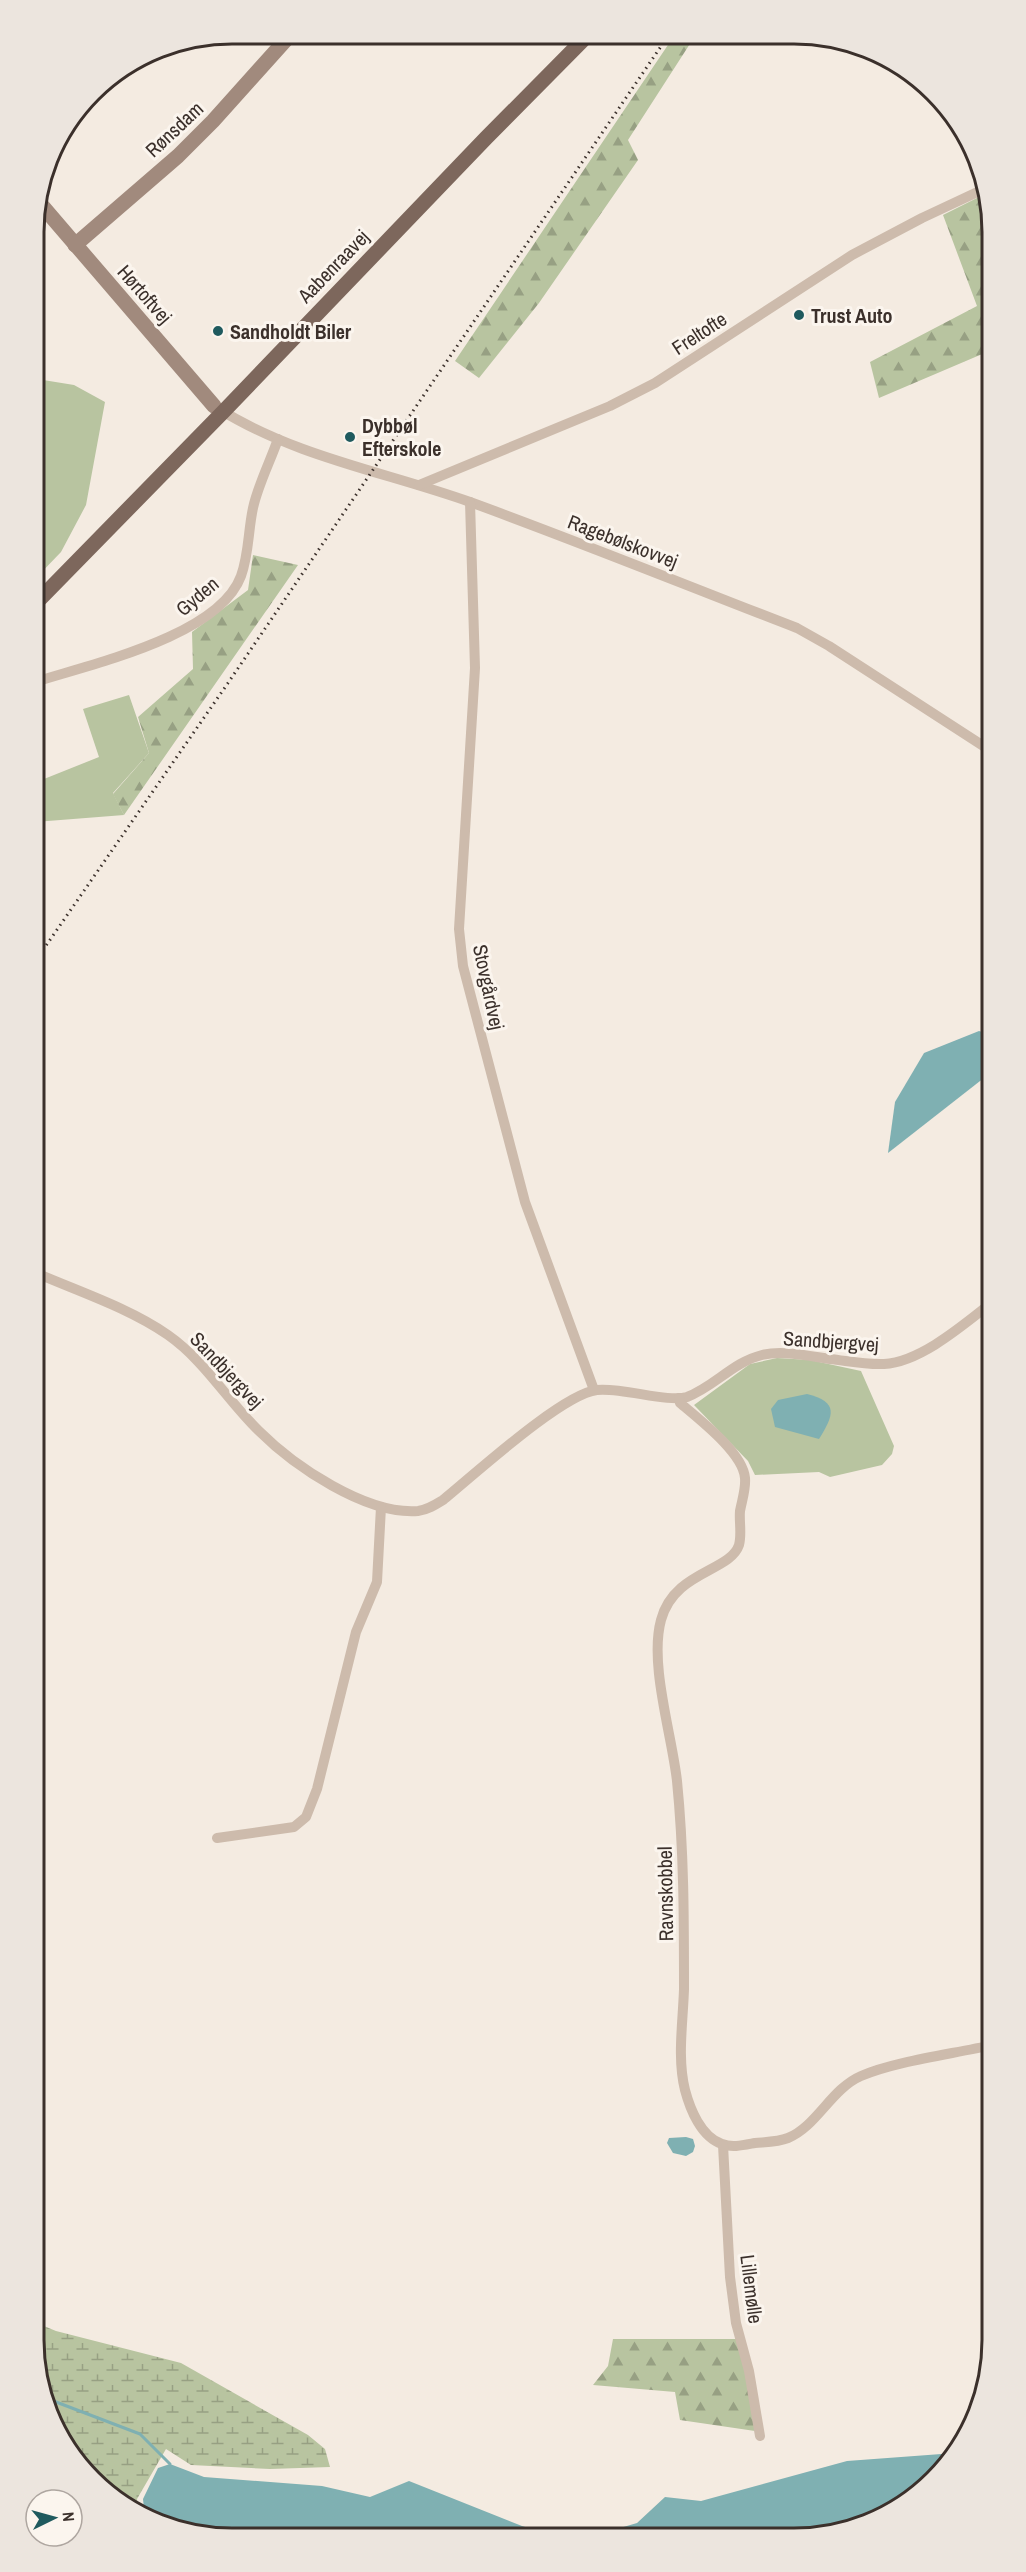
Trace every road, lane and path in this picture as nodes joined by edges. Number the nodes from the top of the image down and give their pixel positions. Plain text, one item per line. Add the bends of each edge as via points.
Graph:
1 (580, 43) edge
2 (282, 44) edge
3 (978, 192) edge
4 (45, 209) edge
5 (75, 245) junction
6 (219, 409) junction
7 (278, 440) junction
8 (419, 485) junction
9 (470, 502) junction
10 (44, 594) edge
11 (44, 679) edge
12 (982, 745) edge
13 (44, 1276) edge
14 (982, 1310) edge
15 (594, 1390) junction
16 (679, 1398) junction
17 (381, 1507) junction
18 (217, 1838) dead end
19 (982, 2048) edge
20 (723, 2145) junction
21 (760, 2436) dead end

1 - 6 main road, Aabenraavej
2 - 5 street, Rønsdam via 206,128
3 - 8 street, Freltofte via 852,255 655,383 610,406
4 - 5 street, Hørtoftvej
5 - 6 street, Hørtoftvej
6 - 7 street, Ragebølskovvej
6 - 10 main road, Aabenraavej
7 - 8 street, Ragebølskovvej
7 - 11 street, Gyden via 253,507 241,578 229,596 186,630 158,643
8 - 9 street, Ragebølskovvej
9 - 12 street, Ragebølskovvej via 797,628
9 - 15 street, Stovgårdvej via 475,668 459,929 463,966 525,1202
13 - 17 street, Sandbjergvej via 145,1320 192,1355 280,1451 331,1484
14 - 16 street, Sandbjergvej via 911,1357 886,1364 791,1354 763,1355
15 - 16 street
15 - 17 street, Sandbjergvej via 542,1419 432,1507 419,1511
16 - 20 street, Ravnskobbel via 732,1451 744,1467 746,1482 740,1543 729,1558 675,1592 665,1607 658,1641 684,1861 682,2070 697,2119 711,2139
17 - 18 street via 377,1582 356,1632 320,1779 306,1817 294,1827
19 - 20 street via 858,2077 787,2138
20 - 21 street, Lillemølle via 730,2277

